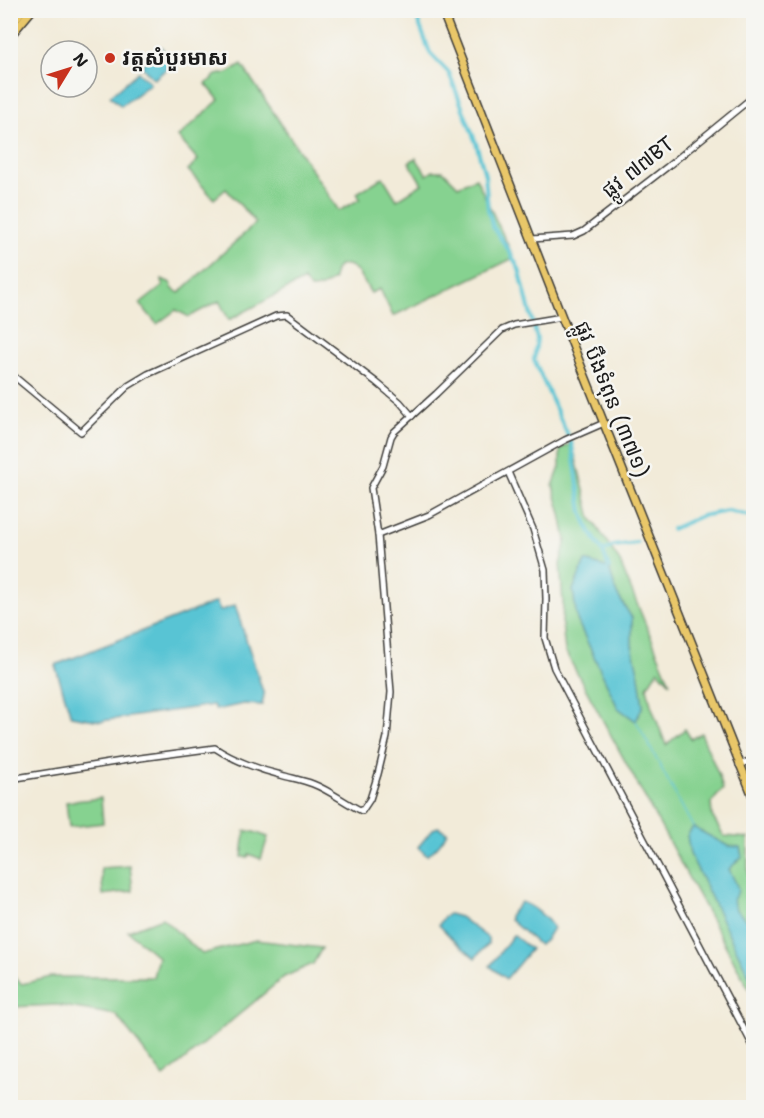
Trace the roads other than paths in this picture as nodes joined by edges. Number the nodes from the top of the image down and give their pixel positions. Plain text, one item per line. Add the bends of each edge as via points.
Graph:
1 (23, 10) edge
2 (32, 10) edge
3 (442, 10) edge
4 (10, 25) edge
5 (10, 36) edge
6 (753, 96) edge
7 (532, 239) junction
8 (562, 317) junction
9 (10, 373) edge
10 (412, 416) junction
11 (604, 423) junction
12 (508, 472) junction
13 (378, 535) junction
14 (753, 759) edge
15 (739, 765) junction
16 (10, 779) edge
17 (753, 799) edge
18 (753, 1048) edge

1 - 4 main road
2 - 5 main road
3 - 7 main road, ផ្លូវ បឹងទំពុន (៣៧១)
6 - 7 street, ផ្លូវ ៧៧BT via 584,231 573,236
7 - 8 main road, ផ្លូវ បឹងទំពុន (៣៧១)
8 - 10 street via 505,328
8 - 11 main road, ផ្លូវ បឹងទំពុន (៣៧១)
9 - 10 street via 81,432 138,380 276,316 287,315 376,382
10 - 13 street via 392,435 384,464 371,488
11 - 12 street
11 - 15 main road, ផ្លូវ បឹងទំពុន (៣៧១)
12 - 13 street via 429,515
12 - 18 street via 533,529 545,570 546,638 554,668
13 - 16 street via 391,692 387,737 370,799 362,812 313,784 279,775 215,748
14 - 15 street
15 - 17 main road, ផ្លូវ បឹងទំពុន (៣៧១)

